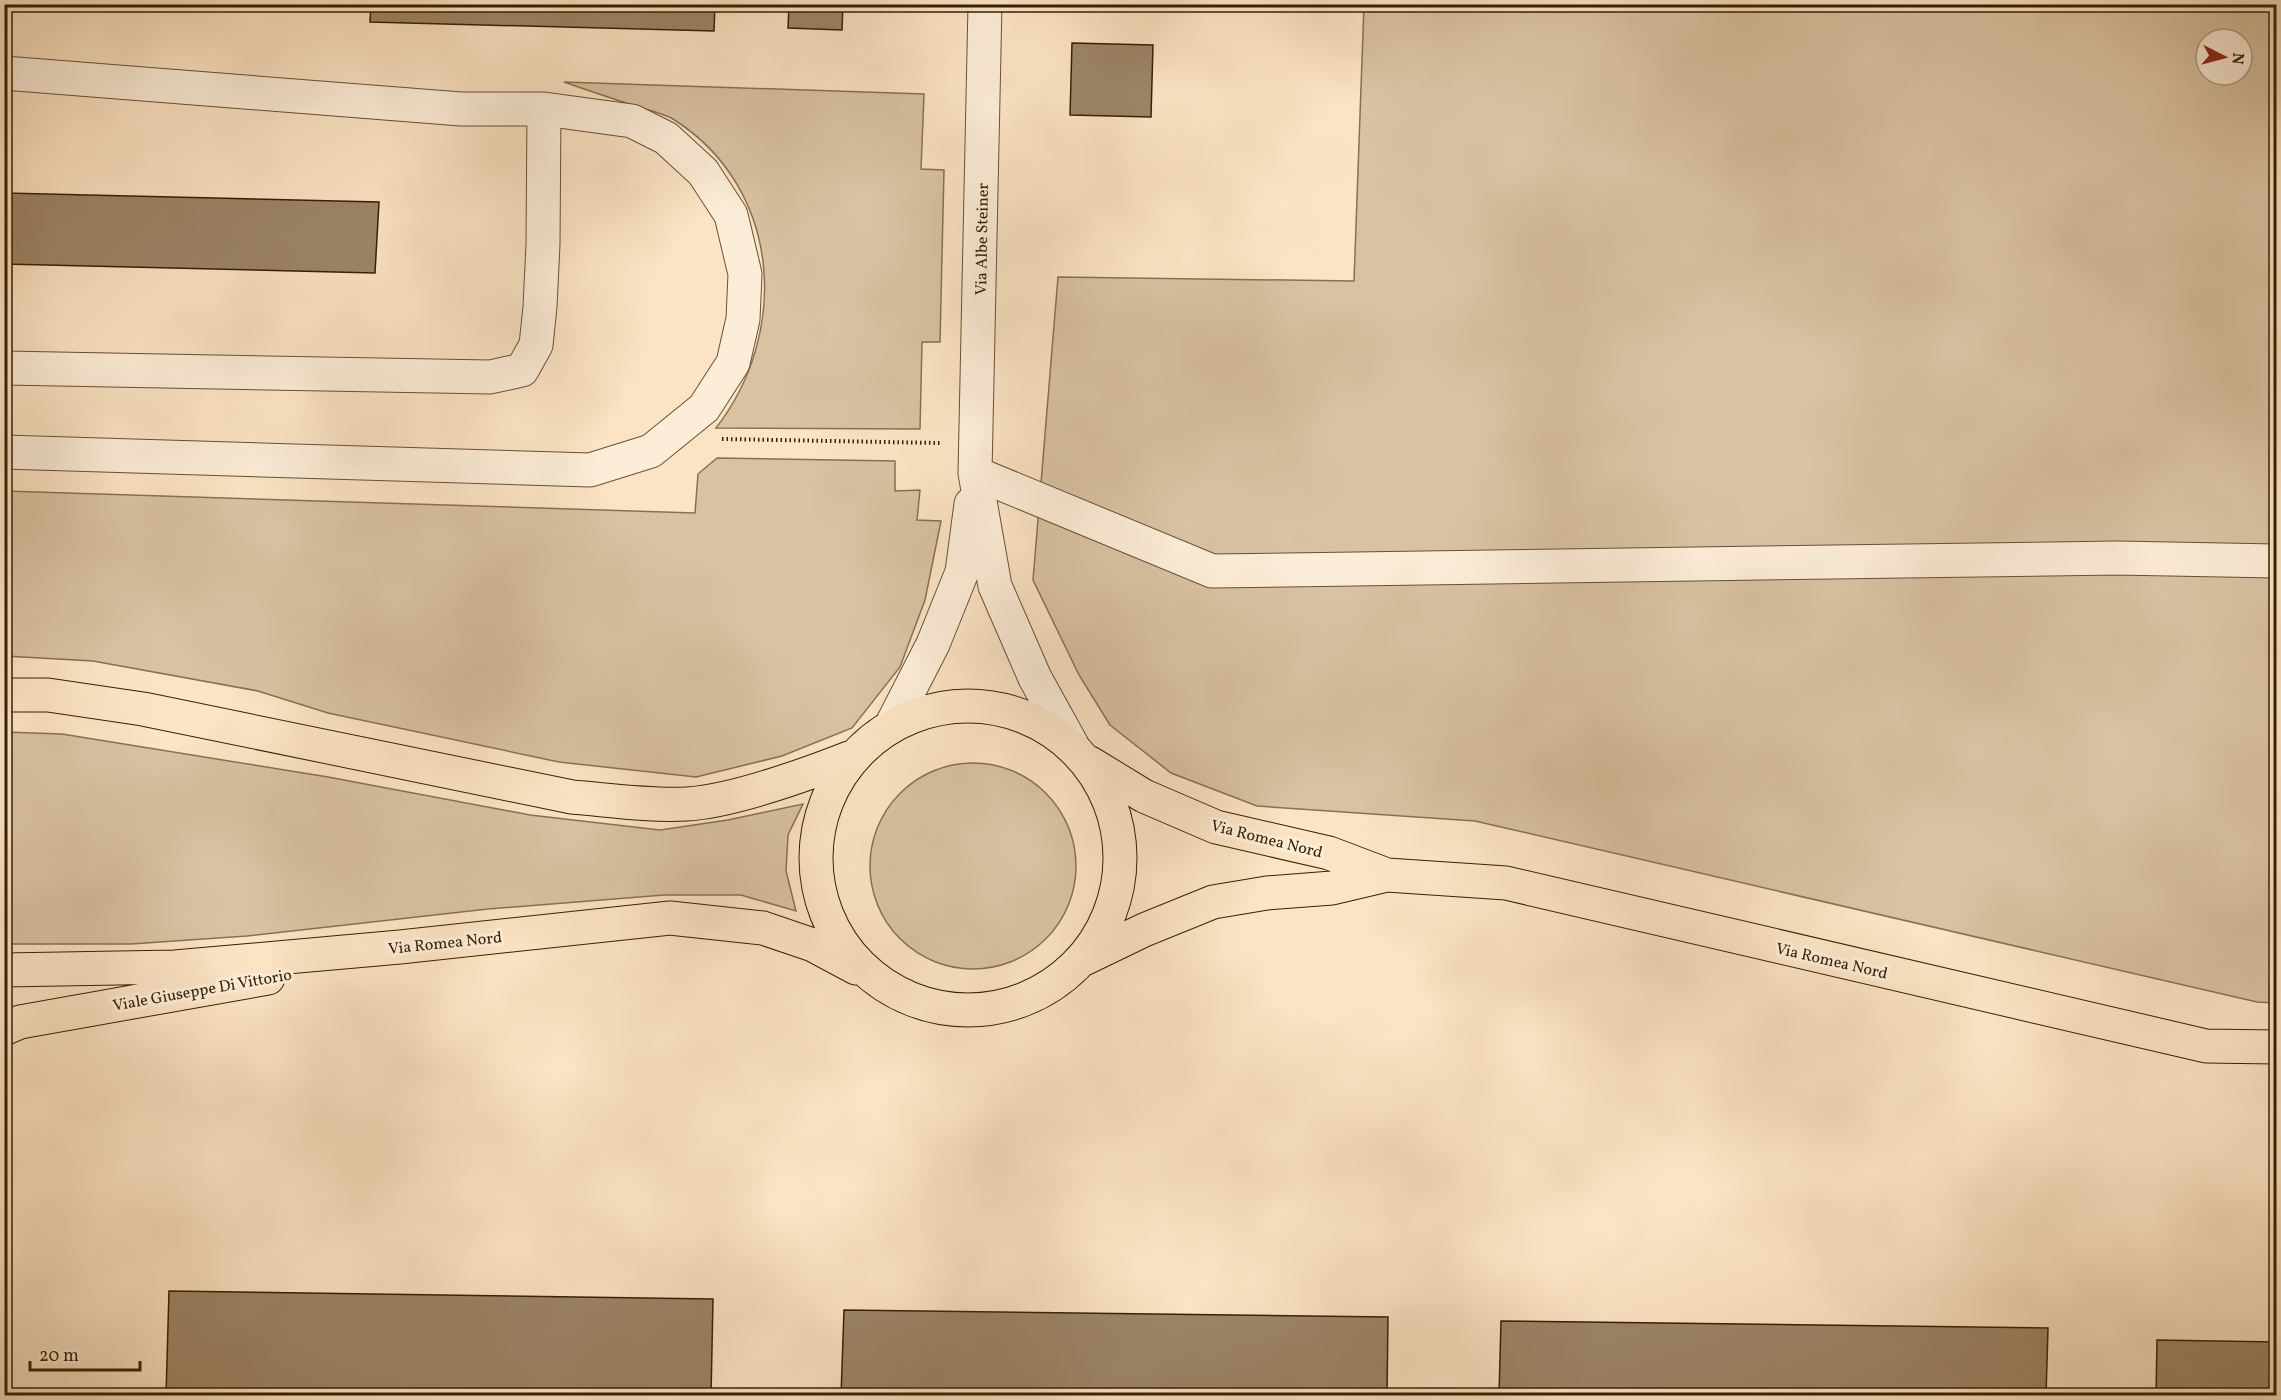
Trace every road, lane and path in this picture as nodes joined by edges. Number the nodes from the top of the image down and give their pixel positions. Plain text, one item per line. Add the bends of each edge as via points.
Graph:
1 (985, 4) edge
2 (4, 73) edge
3 (544, 109) junction
4 (4, 368) edge
5 (682, 426) junction
6 (4, 452) edge
7 (974, 458) junction
8 (2277, 561) edge
9 (4, 679) edge
10 (4, 695) edge
11 (48, 696) junction
12 (891, 726) junction
13 (1079, 753) junction
14 (854, 756) junction
15 (1386, 875) junction
16 (400, 947) junction
17 (1082, 960) junction
18 (4, 970) edge
19 (873, 978) junction
20 (4, 1029) edge
21 (2277, 1047) edge

1 - 7 street, Via Albe Steiner
2 - 3 street via 461,109
3 - 4 street via 540,307 536,345 522,370 490,377
3 - 5 street via 632,121 666,138 703,172 731,215 745,274 742,319 733,363 704,408
5 - 6 street via 651,451 590,470
5 - 7 path via 699,439
7 - 8 street via 1212,571 2117,558
7 - 12 street, Via Albe Steiner via 962,572 933,644
7 - 13 street, Via Albe Steiner via 995,586 1035,678
9 - 11 street
10 - 11 main road
11 - 14 main road via 143,709 572,797 631,802 687,804 802,775
12 - 13 main road, Via Romea Nord via 927,711 975,706 1004,709 1040,723
12 - 14 main road, Via Romea Nord
13 - 15 main road, Via Romea Nord via 1144,796 1216,827 1329,853
13 - 17 main road via 1109,798 1120,840 1119,883 1106,924
14 - 19 main road via 828,798 816,847 820,896 840,941
15 - 17 main road, Via Romea Nord via 1332,888 1213,902
15 - 21 main road, Via Romea Nord via 1506,883 2206,1046
16 - 18 main road, Via Romea Nord via 175,967
16 - 19 main road, Via Romea Nord via 670,918 763,928 813,945
16 - 20 main road, Viale Giuseppe Di Vittorio via 282,975 21,1022
17 - 19 main road, Via Romea Nord via 1046,989 1004,1007 958,1011 913,1001

